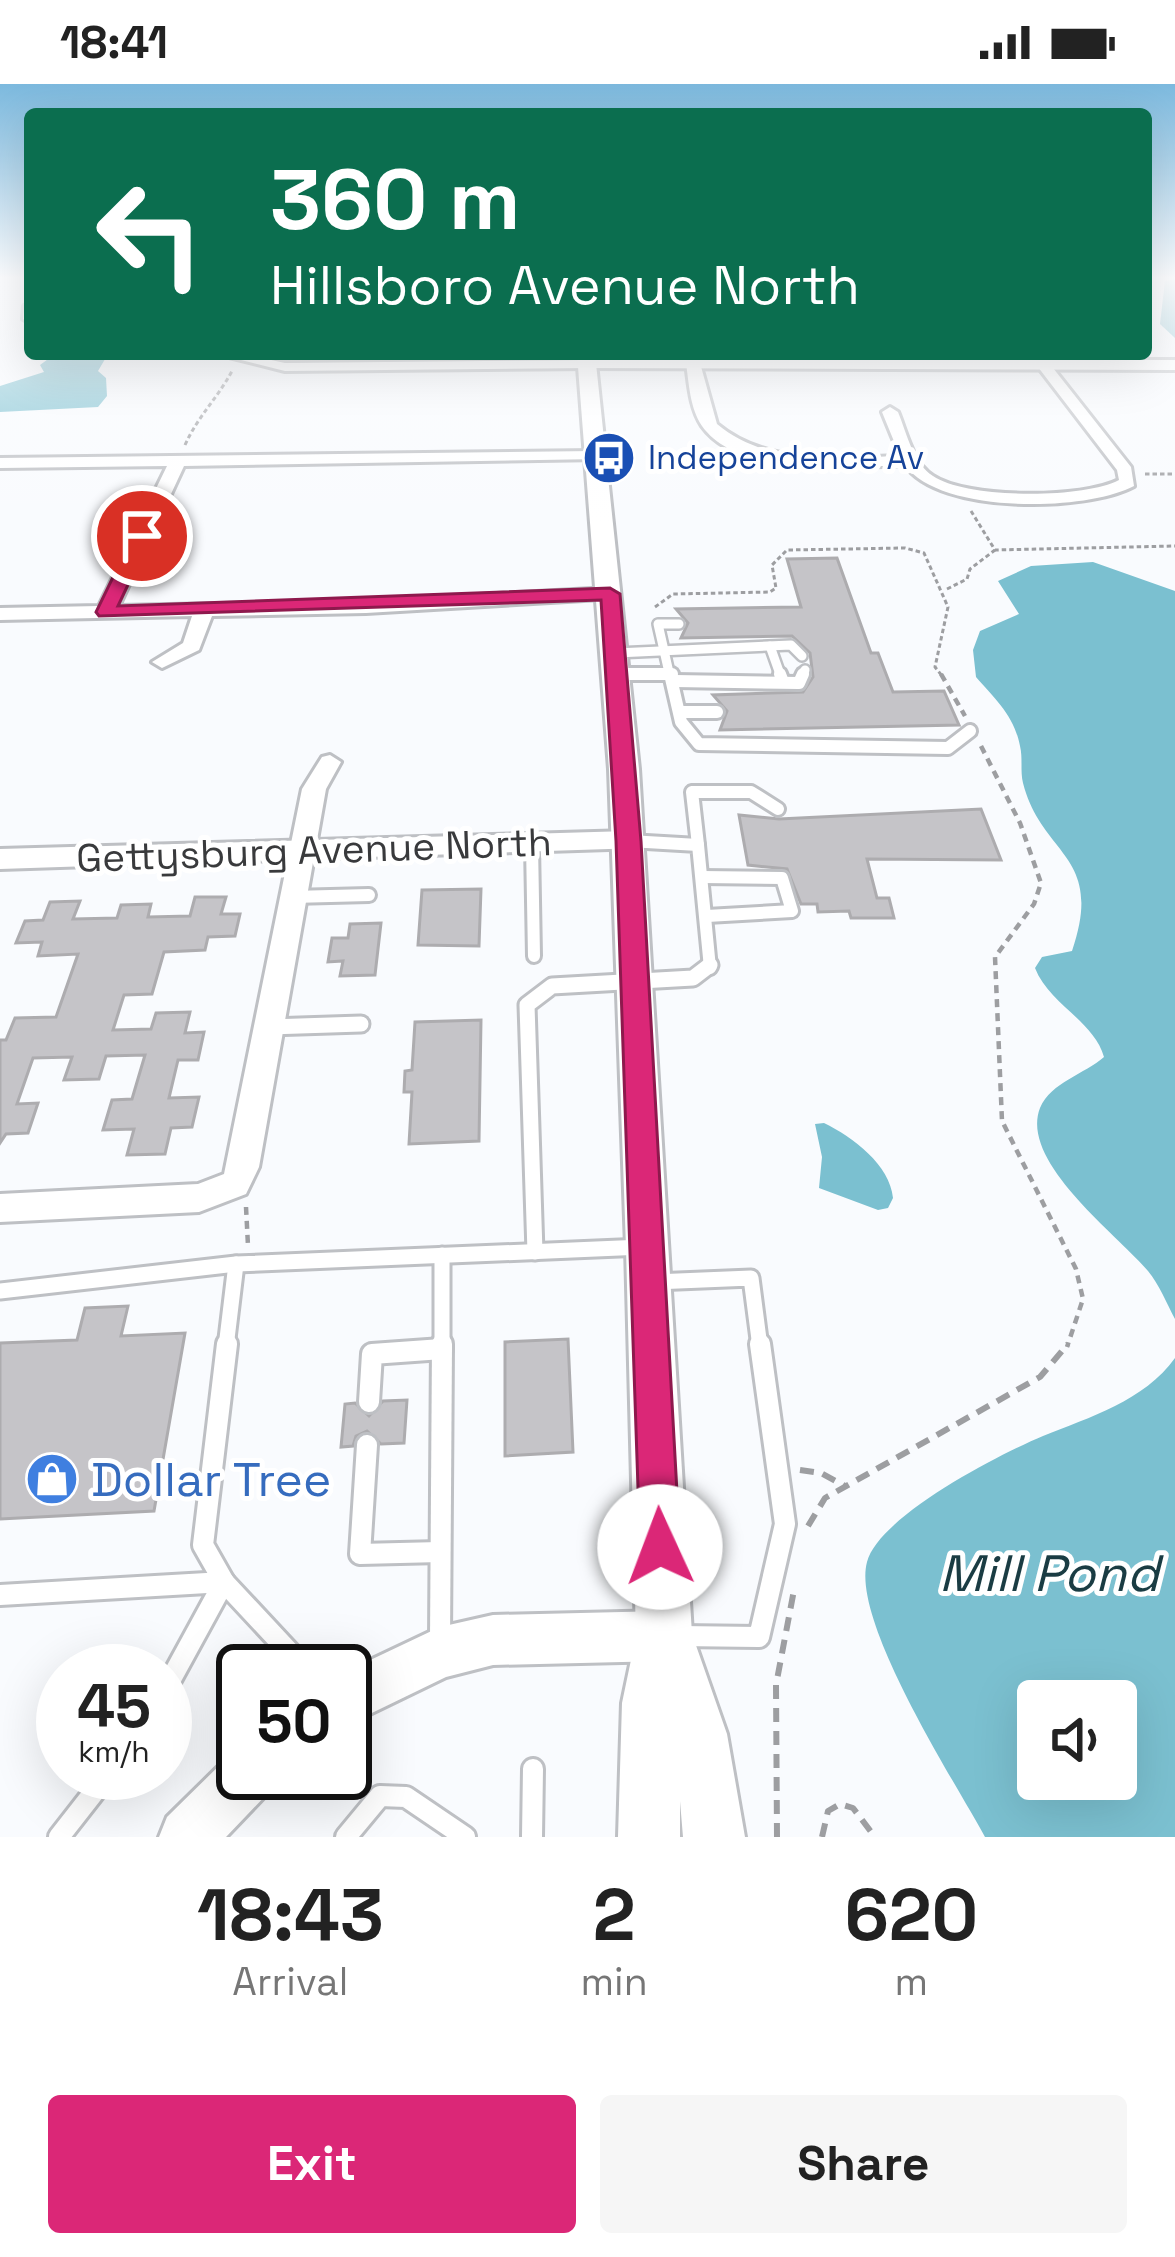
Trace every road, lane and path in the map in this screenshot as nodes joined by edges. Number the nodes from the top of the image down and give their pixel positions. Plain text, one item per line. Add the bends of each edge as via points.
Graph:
1 (228, 361) edge
2 (243, 361) edge
3 (518, 361) edge
4 (586, 361) edge
5 (635, 361) edge
6 (766, 361) edge
7 (1040, 361) edge
8 (1102, 361) edge
9 (694, 363) junction
10 (1175, 364) edge
11 (890, 412) dead end
12 (595, 456) junction
13 (913, 460) junction
14 (178, 461) junction
15 (0, 463) edge
16 (1126, 471) junction
17 (1175, 474) edge
18 (968, 495) junction
19 (1175, 547) edge
20 (995, 550) junction
21 (947, 590) junction
22 (610, 594) junction
23 (204, 611) junction
24 (106, 612) junction
25 (0, 614) edge
26 (658, 624) junction
27 (679, 624) dead end
28 (770, 646) junction
29 (666, 652) junction
30 (802, 656) dead end
31 (162, 662) dead end
32 (616, 664) junction
33 (805, 670) dead end
34 (673, 678) junction
35 (783, 682) junction
36 (680, 712) junction
37 (717, 712) dead end
38 (970, 731) junction
39 (330, 762) dead end
40 (778, 809) dead end
41 (629, 841) junction
42 (532, 845) junction
43 (698, 845) junction
44 (303, 850) junction
45 (0, 860) edge
46 (702, 877) junction
47 (369, 895) dead end
48 (292, 897) junction
49 (707, 916) junction
50 (534, 956) dead end
51 (636, 980) junction
52 (361, 1024) dead end
53 (269, 1027) junction
54 (220, 1193) junction
55 (0, 1208) edge
56 (535, 1252) junction
57 (442, 1256) junction
58 (241, 1264) junction
59 (649, 1265) junction
60 (0, 1291) edge
61 (442, 1349) junction
62 (369, 1402) dead end
63 (367, 1445) dead end
64 (778, 1472) junction
65 (844, 1486) junction
66 (806, 1534) dead end
67 (440, 1552) junction
68 (224, 1582) junction
69 (794, 1586) dead end
70 (0, 1595) edge
71 (664, 1636) junction
72 (190, 1644) edge
73 (282, 1644) edge
74 (440, 1653) junction
75 (372, 1687) edge
76 (533, 1769) dead end
77 (88, 1800) edge
78 (223, 1800) edge
79 (59, 1837) edge
80 (187, 1837) edge
81 (346, 1837) edge
82 (465, 1837) edge
83 (532, 1837) edge
84 (649, 1837) edge
85 (714, 1837) edge
86 (777, 1837) edge
87 (822, 1837) edge
88 (874, 1837) edge

1 - 14 path via 237,367 200,412
2 - 3 street via 285,367
4 - 12 main road
5 - 9 street
6 - 9 street
7 - 16 street
8 - 10 street
9 - 13 street via 704,416 735,444 803,460
11 - 13 street
12 - 14 street
12 - 22 main road
13 - 18 street via 926,480
14 - 15 street
14 - 24 street
16 - 17 path
16 - 18 street via 1122,488 1102,494
18 - 20 path
19 - 20 path
20 - 21 path
21 - 26 path via 925,554 904,548 787,550 772,565 776,588 673,594 655,606
21 - 38 path via 952,609 934,667 954,690
22 - 23 street
22 - 32 main road
23 - 24 street
23 - 31 street via 192,646
24 - 25 street
26 - 27 lane
26 - 29 lane
28 - 29 lane
28 - 30 lane via 791,645
28 - 35 lane
29 - 32 lane
29 - 34 lane
32 - 34 lane
32 - 41 main road
33 - 35 lane via 799,682
34 - 35 lane
34 - 36 lane
36 - 37 lane
36 - 38 lane via 689,738 717,748 948,748
38 - 65 path via 1020,823 1041,883 995,957 1002,1121 1060,1232 1083,1299 1065,1354 1040,1377
39 - 44 street via 314,789
40 - 43 lane via 753,792 692,792
41 - 42 street, Gettysburg Avenue North
41 - 43 lane
41 - 51 main road
42 - 44 street, Gettysburg Avenue North
42 - 50 lane
43 - 46 lane
44 - 45 street, Gettysburg Avenue North
44 - 48 street
46 - 49 lane
46 - 49 lane via 782,878 792,911
47 - 48 lane
48 - 53 street
49 - 51 lane via 710,970
51 - 56 lane via 552,986 526,1005
51 - 59 main road
52 - 53 lane
53 - 54 street via 243,1167
54 - 55 street
54 - 58 path via 250,1208
56 - 57 lane
56 - 59 lane
57 - 58 lane
57 - 61 lane
58 - 60 lane
58 - 68 lane via 203,1545
59 - 64 lane via 751,1278
59 - 71 main road
61 - 62 lane via 372,1354
61 - 67 lane
63 - 67 lane via 360,1554
64 - 65 path via 821,1473
64 - 71 lane via 785,1524 759,1637
65 - 66 path via 825,1498
67 - 74 lane
68 - 70 lane
68 - 72 lane
68 - 73 lane
69 - 86 path via 776,1685
71 - 74 street via 493,1640
71 - 84 main road via 651,1703
71 - 85 main road via 704,1744
74 - 75 street
76 - 83 lane
77 - 79 lane
78 - 80 street
81 - 82 lane via 380,1796 406,1797
87 - 88 path via 828,1811 840,1804 853,1808

